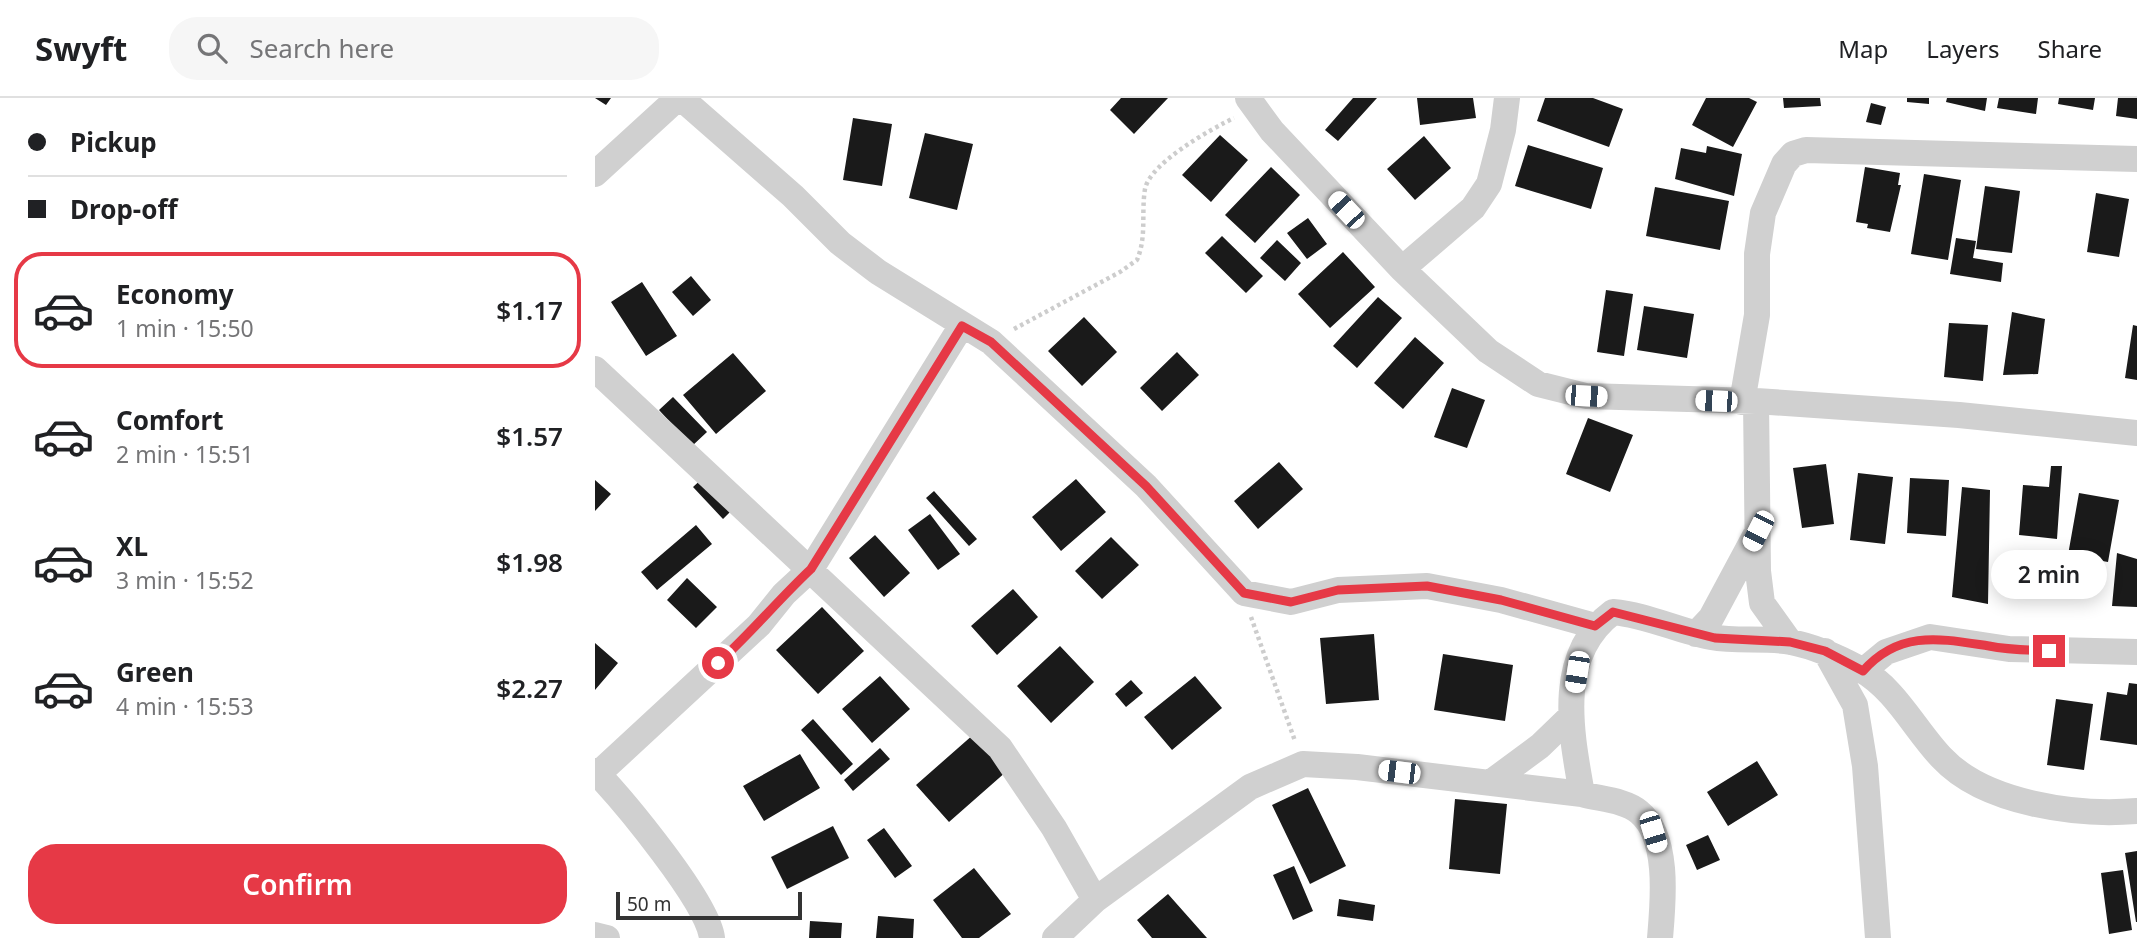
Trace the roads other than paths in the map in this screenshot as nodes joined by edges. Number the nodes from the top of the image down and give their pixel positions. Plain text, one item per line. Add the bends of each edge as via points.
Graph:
1 (680, 98) edge
2 (1507, 98) edge
3 (1251, 104) edge
4 (2137, 159) edge
5 (595, 174) edge
6 (1402, 269) junction
7 (962, 326) junction
8 (595, 369) edge
9 (1749, 402) junction
10 (2137, 433) edge
11 (1758, 531) junction
12 (811, 569) junction
13 (1595, 626) junction
14 (1696, 634) junction
15 (1790, 642) junction
16 (1825, 651) junction
17 (2137, 652) edge
18 (1863, 671) junction
19 (1569, 718) junction
20 (596, 773) edge
21 (1490, 783) junction
22 (1582, 794) junction
23 (2137, 811) edge
24 (1095, 900) junction
25 (595, 935) edge
26 (607, 938) edge
27 (712, 938) edge
28 (1055, 938) edge
29 (1660, 938) edge
30 (1878, 938) edge

1 - 5 street
1 - 7 street via 840,243
2 - 6 street via 1489,184 1473,208
3 - 6 street
4 - 9 street via 1793,153 1763,214
6 - 9 street via 1488,351 1538,384 1586,396
7 - 12 street
7 - 13 street via 991,342 1146,486 1244,593 1291,602 1338,590 1427,586 1501,600
8 - 12 street
9 - 10 street via 1959,415
9 - 11 street
11 - 14 street via 1717,607
11 - 15 street via 1762,603
12 - 20 street via 759,625
12 - 24 street via 1000,748
13 - 14 street via 1613,612
13 - 19 street via 1580,649
14 - 15 street
15 - 16 street
16 - 18 street
16 - 30 street via 1855,705 1865,765
17 - 18 street via 2009,649 1930,637 1887,652
18 - 23 street via 1906,711 1943,759 1977,786 2097,815
19 - 21 street
19 - 22 street
20 - 27 street via 690,888
21 - 22 street
21 - 24 street via 1303,764 1250,787
22 - 29 street via 1640,812 1653,832 1664,869
24 - 28 street
25 - 26 street

